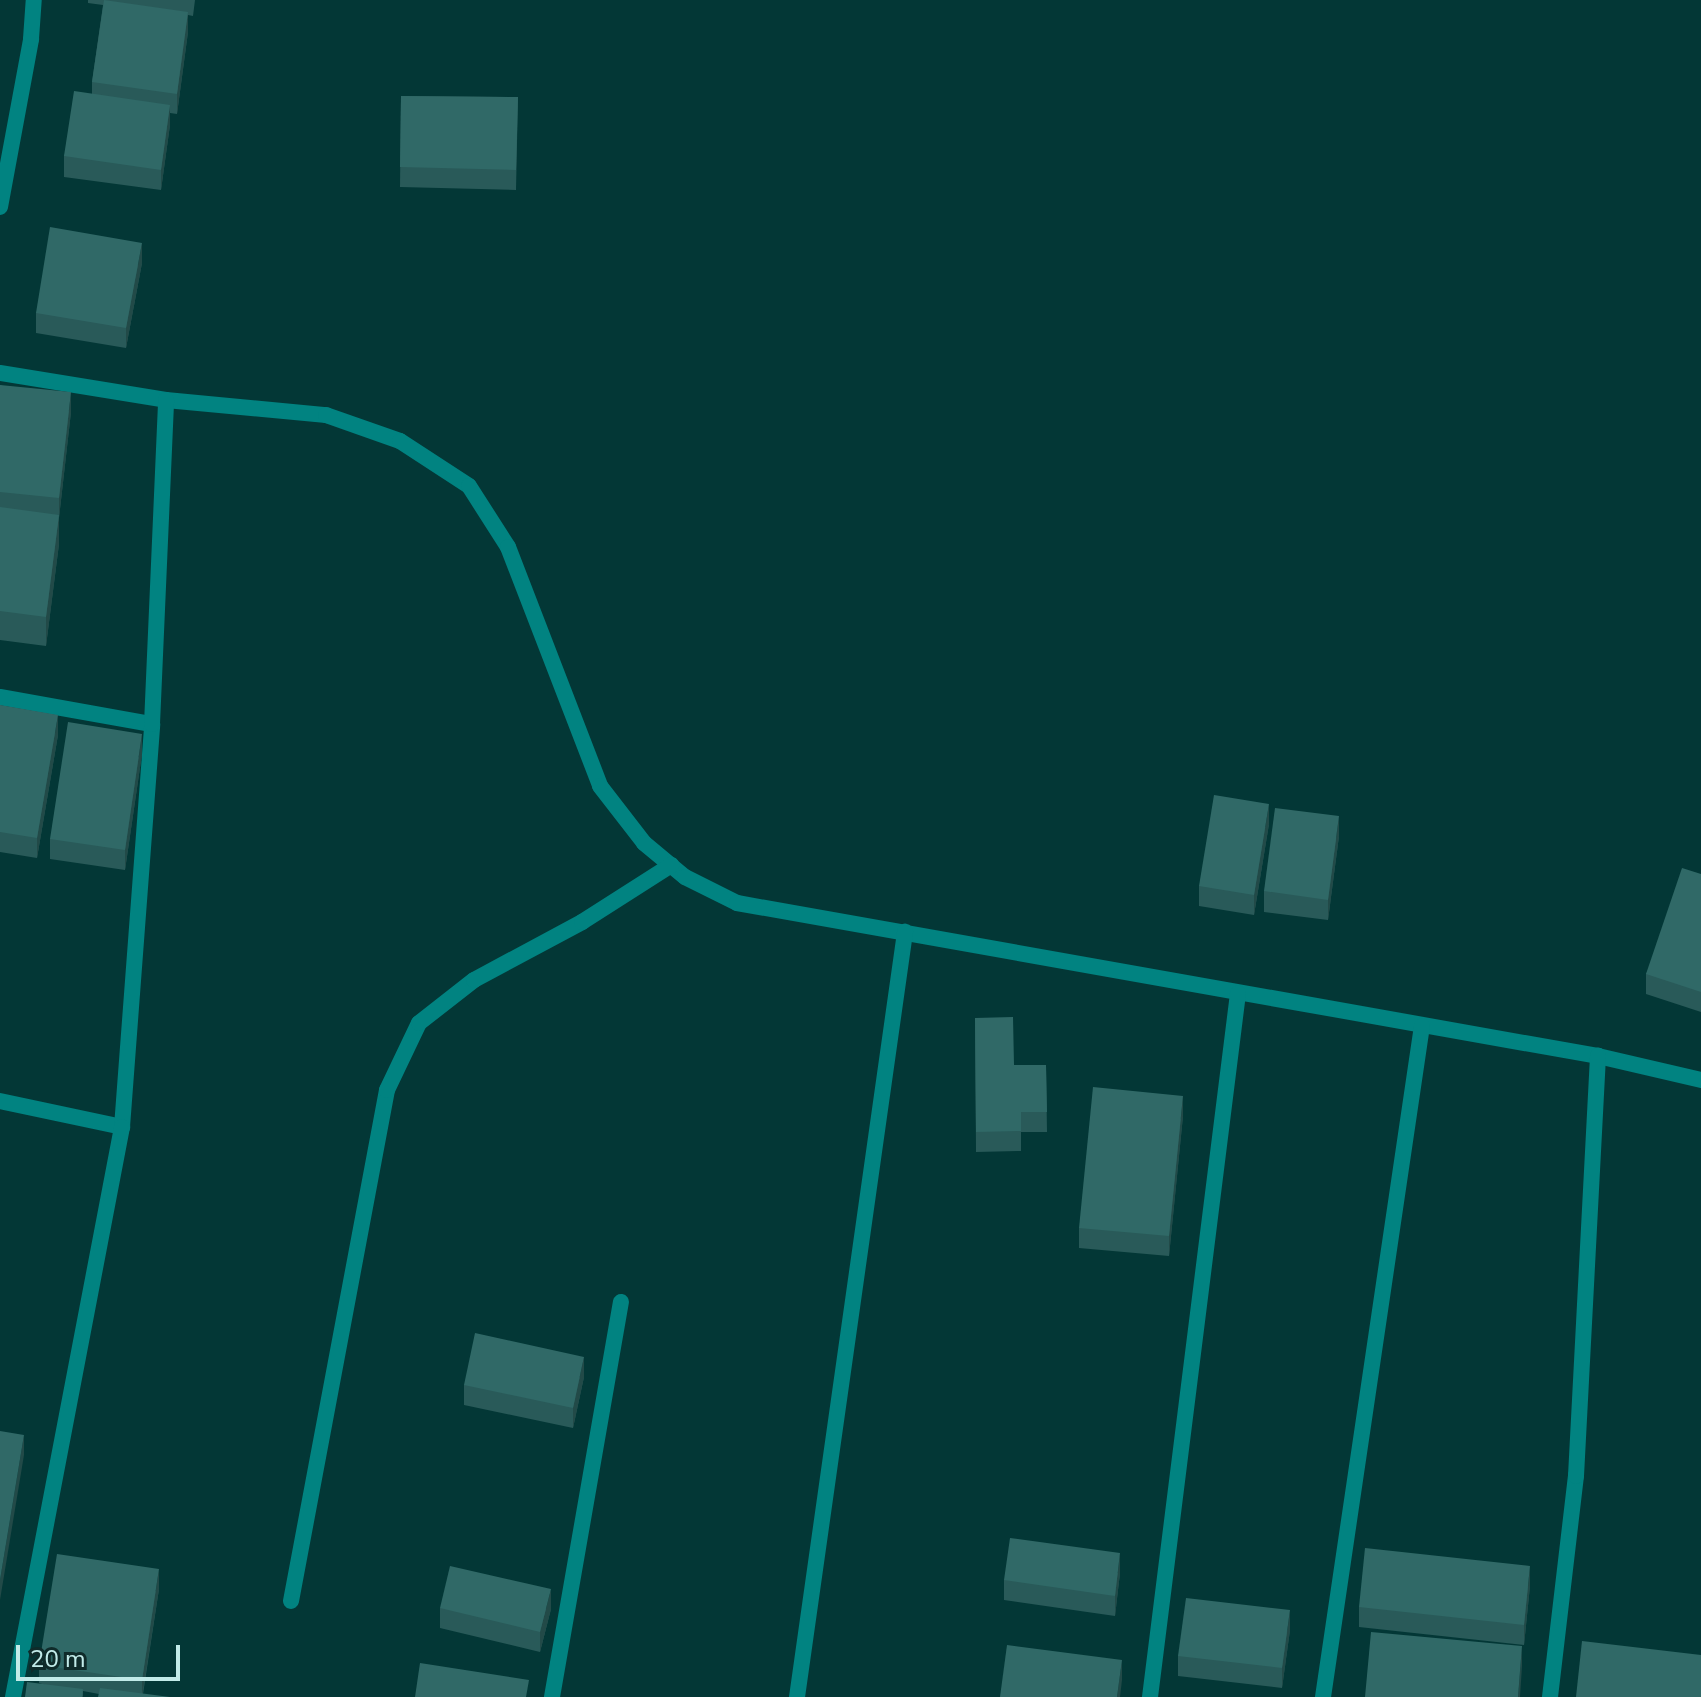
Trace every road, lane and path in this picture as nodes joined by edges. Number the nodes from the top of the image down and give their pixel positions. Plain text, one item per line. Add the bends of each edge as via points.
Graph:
1 (34, 0) edge
2 (0, 207) edge
3 (0, 373) edge
4 (166, 400) junction
5 (0, 697) edge
6 (152, 724) junction
7 (671, 865) junction
8 (905, 932) junction
9 (1238, 993) junction
10 (1422, 1026) junction
11 (1598, 1056) junction
12 (1701, 1080) edge
13 (0, 1101) edge
14 (122, 1127) junction
15 (621, 1302) dead end
16 (291, 1601) dead end
17 (13, 1697) edge
18 (552, 1697) edge
19 (797, 1697) edge
20 (1150, 1697) edge
21 (1323, 1697) edge
22 (1550, 1697) edge

1 - 2 street
3 - 4 street
4 - 6 street
4 - 7 street via 326,415 400,441 469,486 508,547 600,786 644,843
5 - 6 street
6 - 14 street
7 - 8 street via 737,903
7 - 16 street via 582,922 474,980 419,1023 387,1090
8 - 9 street
8 - 19 street
9 - 10 street
9 - 20 street
10 - 11 street
10 - 21 street
11 - 12 street
11 - 22 street via 1576,1476
13 - 14 street
14 - 17 street
15 - 18 street

